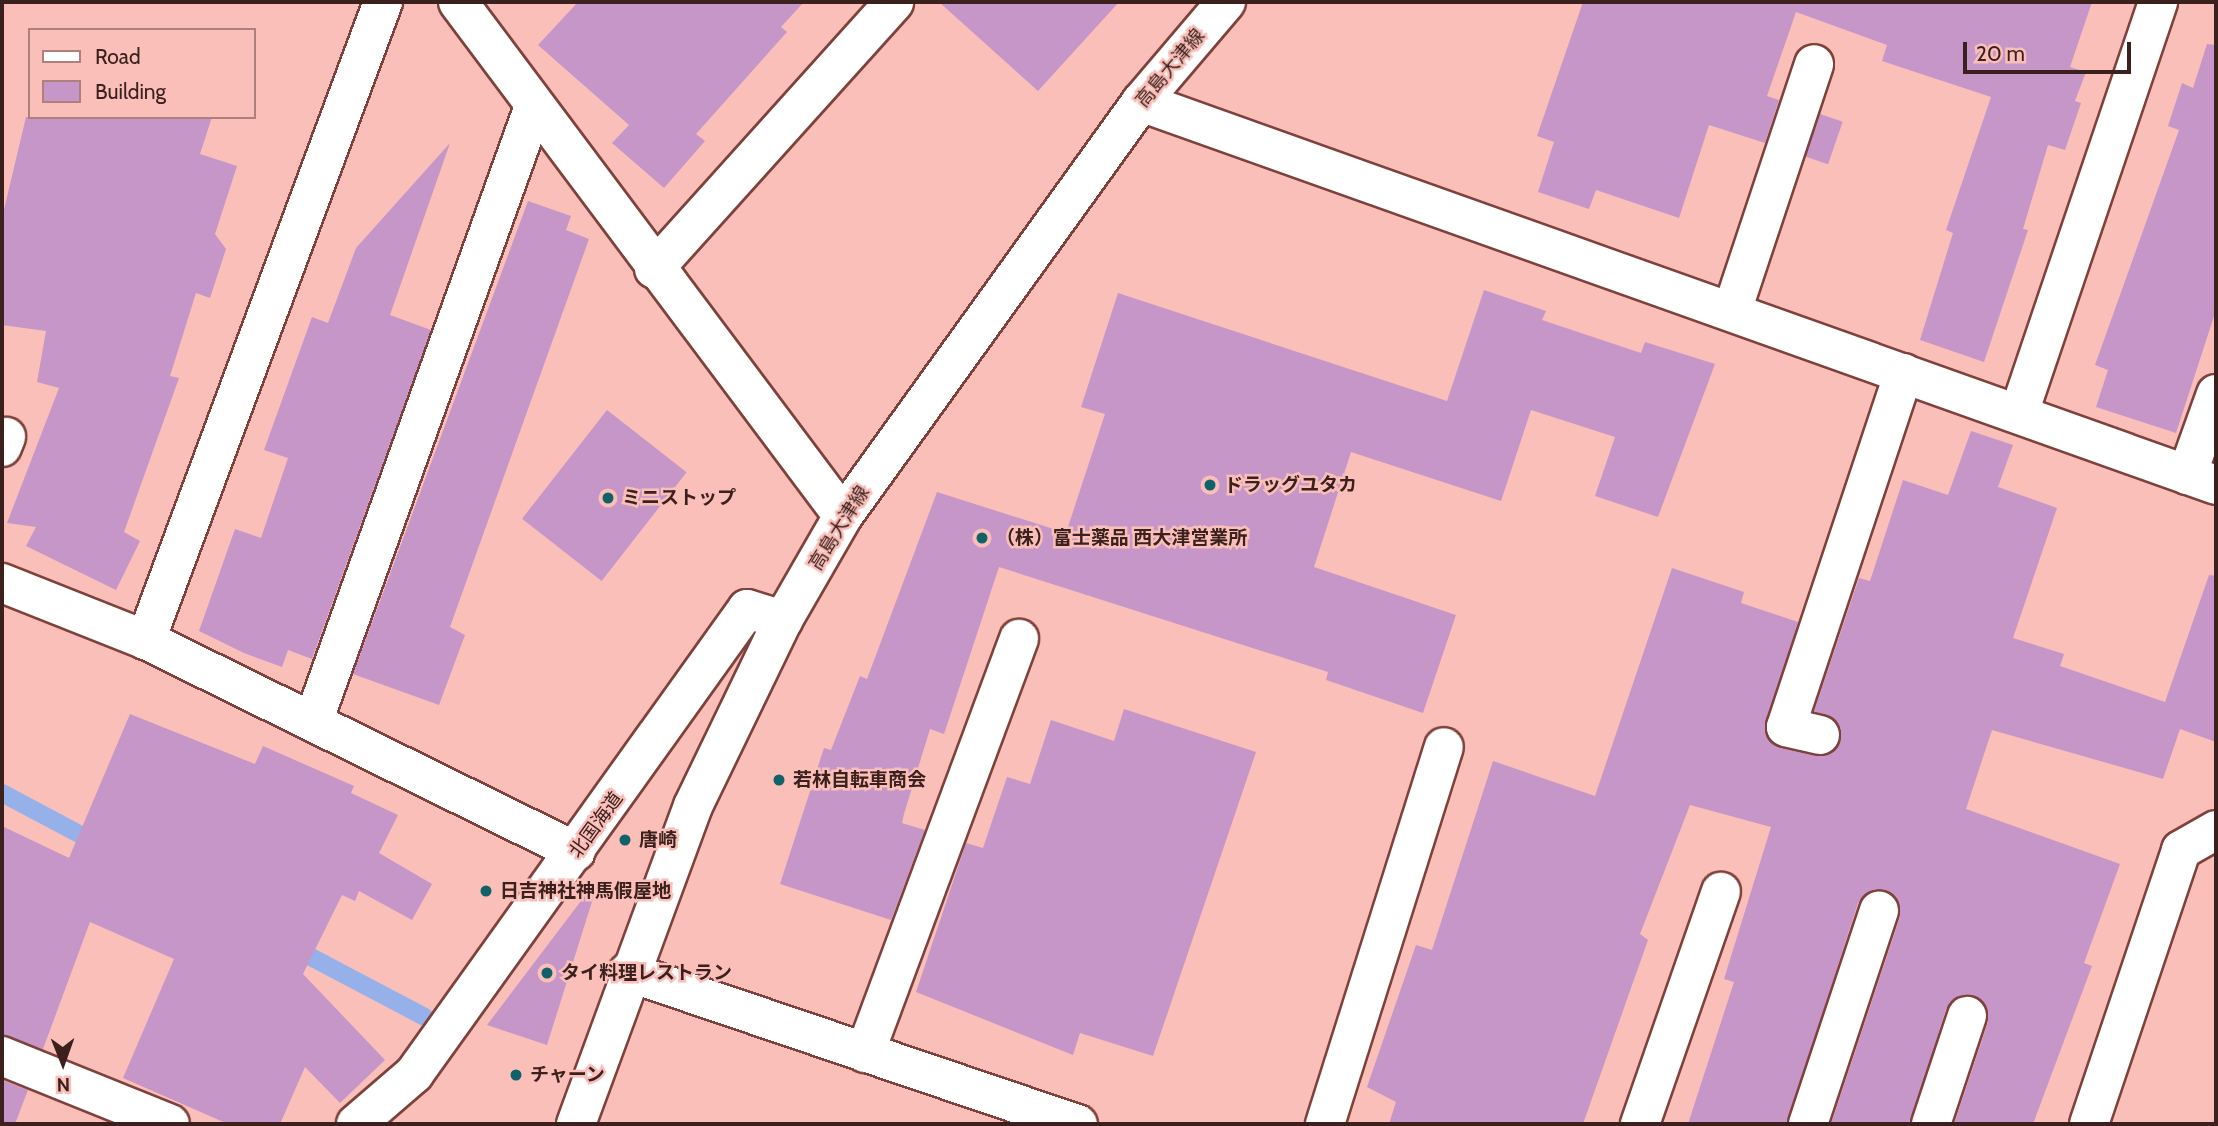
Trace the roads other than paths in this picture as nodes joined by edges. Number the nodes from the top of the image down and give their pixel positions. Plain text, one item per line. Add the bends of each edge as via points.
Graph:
1 (383, 2) edge
2 (894, 2) edge
3 (1226, 2) edge
4 (2158, 2) edge
5 (472, 8) edge
6 (1814, 64) dead end
7 (1141, 102) junction
8 (533, 109) junction
9 (654, 269) junction
10 (1732, 311) junction
11 (1904, 373) junction
12 (2216, 394) edge
13 (2019, 412) junction
14 (2201, 480) edge
15 (843, 516) junction
16 (2, 583) edge
17 (783, 620) junction
18 (1019, 639) dead end
19 (146, 640) junction
20 (313, 722) junction
21 (1820, 735) dead end
22 (1444, 747) dead end
23 (2216, 830) edge
24 (576, 852) junction
25 (1721, 892) dead end
26 (1880, 910) dead end
27 (628, 972) junction
28 (1967, 1016) dead end
29 (865, 1053) junction
30 (2, 1056) edge
31 (1012, 1114) edge
32 (170, 1124) edge
33 (356, 1124) edge
34 (576, 1124) edge
35 (1078, 1124) edge
36 (1325, 1124) edge
37 (1640, 1124) edge
38 (1808, 1124) edge
39 (1931, 1124) edge
40 (2089, 1124) edge

1 - 19 street
2 - 9 street
3 - 7 street, 高島大津線
4 - 13 street
5 - 8 street
6 - 10 street
7 - 10 street
7 - 15 street, 高島大津線
8 - 9 street
8 - 20 street
9 - 15 street
10 - 11 street
11 - 13 street
11 - 21 street via 1786,727
12 - 14 street
13 - 14 street
15 - 17 street, 高島大津線
16 - 19 street
17 - 24 street, 北国海道 via 747,609
17 - 27 street, 高島大津線 via 693,806
18 - 29 street
19 - 20 street
20 - 24 street
22 - 36 street
23 - 40 street via 2181,850
24 - 33 street, 北国海道 via 414,1074
25 - 37 street
26 - 38 street
27 - 29 street
27 - 34 street, 高島大津線
28 - 39 street
29 - 31 street
30 - 32 street
31 - 35 street

